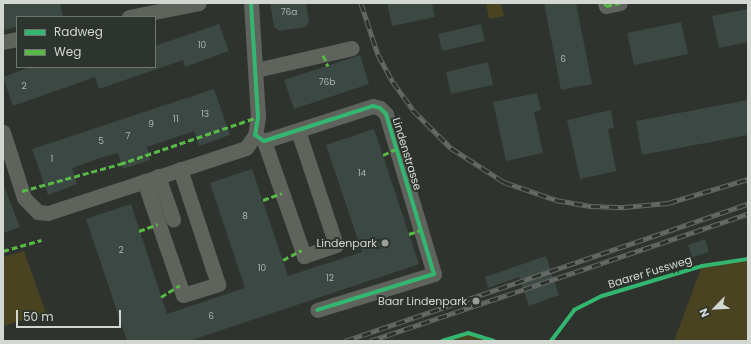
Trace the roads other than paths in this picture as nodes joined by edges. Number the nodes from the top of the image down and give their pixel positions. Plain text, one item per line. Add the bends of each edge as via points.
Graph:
1 (199, 3) edge
2 (251, 3) edge
3 (605, 3) edge
4 (620, 3) edge
5 (134, 16) edge
6 (16, 39) edge
7 (3, 42) edge
8 (352, 48) dead end
9 (256, 70) junction
10 (298, 131) junction
11 (3, 132) edge
12 (260, 138) junction
13 (180, 169) junction
14 (158, 176) junction
15 (144, 181) junction
16 (173, 219) dead end
17 (317, 310) dead end

1 - 5 street
2 - 9 street
3 - 4 street via 606,6
6 - 7 street
8 - 9 street
9 - 12 street
10 - 12 street, Lindenstrasse
10 - 12 street via 336,245 304,256
10 - 17 street, Lindenstrasse via 373,106 386,114 434,274
11 - 15 street via 24,198 38,212 48,213
12 - 13 street via 246,148
13 - 14 street
13 - 15 street via 218,284 183,295
14 - 15 street
14 - 16 street

